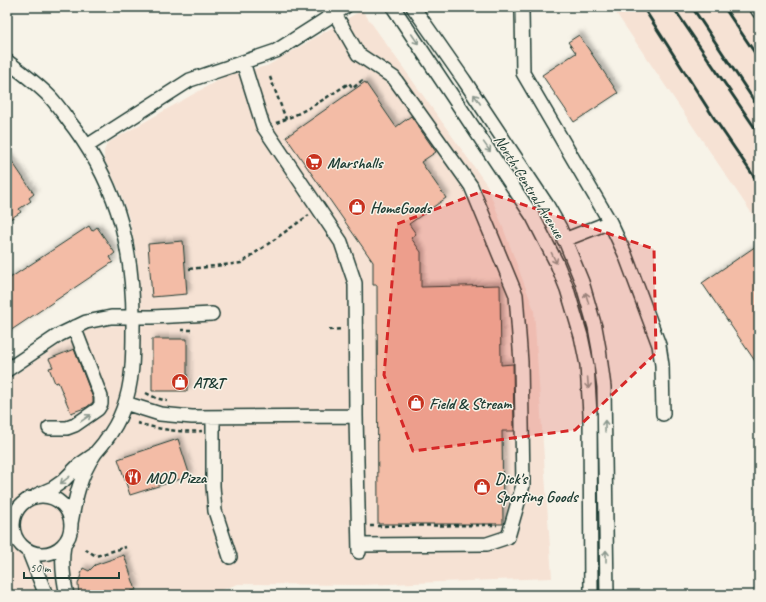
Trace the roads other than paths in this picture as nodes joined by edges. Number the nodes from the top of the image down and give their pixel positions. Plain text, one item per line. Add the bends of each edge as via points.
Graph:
1 (393, 7) edge
2 (413, 7) edge
3 (521, 7) edge
4 (756, 7) edge
5 (340, 10) edge
6 (759, 12) edge
7 (7, 61) edge
8 (243, 62) junction
9 (87, 146) junction
10 (610, 222) junction
11 (564, 240) junction
12 (212, 314) dead end
13 (133, 317) junction
14 (74, 327) junction
15 (7, 370) edge
16 (125, 403) junction
17 (663, 414) dead end
18 (356, 416) junction
19 (213, 417) junction
20 (49, 428) dead end
21 (94, 455) junction
22 (32, 497) junction
23 (11, 515) edge
24 (71, 523) junction
25 (7, 544) edge
26 (64, 545) junction
27 (25, 549) junction
28 (230, 557) dead end
29 (46, 595) edge
30 (68, 595) edge
31 (591, 595) edge
32 (607, 595) edge

1 -> 31 street, North Central Avenue via 534,217 567,289 581,336 590,414
11 -> 2 street, North Central Avenue via 547,205
3 - 10 street via 522,73
4 - 6 street
5 - 8 street via 276,51
5 - 18 street via 358,54 394,78 471,186 516,295 521,362 522,485 508,537 488,544 359,550
7 - 9 street via 51,98
8 - 9 street via 190,80
8 - 18 street via 263,126 341,242 355,283
9 - 13 street via 105,177 125,233 130,264
10 - 11 street
10 - 17 street via 625,254 659,345
32 -> 11 street, North Central Avenue via 605,404 601,360 588,300
12 - 13 street
13 - 14 street via 102,318
13 - 16 street via 132,366
14 - 15 street
20 -> 14 street via 67,428 75,425 98,410 101,404
16 - 19 street via 160,414
16 - 21 street via 106,440
18 - 19 street
19 - 28 street via 215,511
21 -> 22 street via 53,488
21 - 24 street via 81,480
22 - 23 street via 24,501
22 - 24 street via 55,498 66,509
23 - 27 street via 16,539
24 - 26 street via 71,531
25 - 27 street
26 - 27 street via 48,554 38,554
26 - 30 street via 63,570
27 - 29 street

